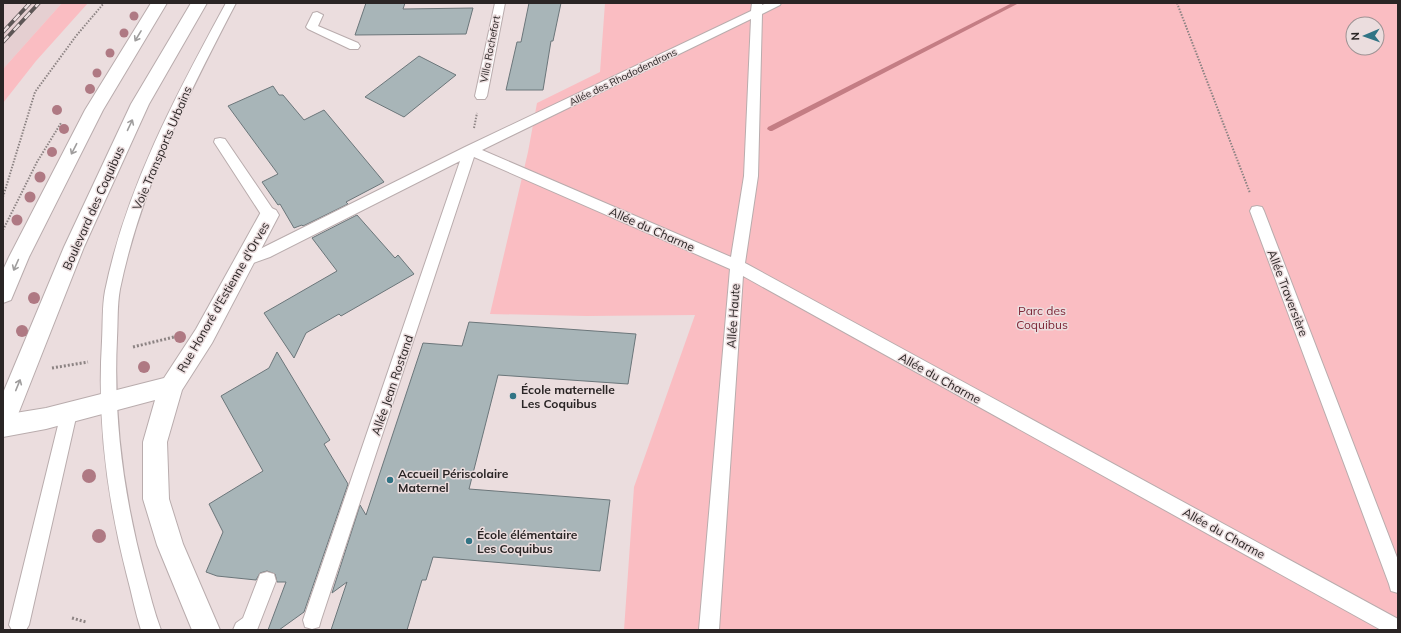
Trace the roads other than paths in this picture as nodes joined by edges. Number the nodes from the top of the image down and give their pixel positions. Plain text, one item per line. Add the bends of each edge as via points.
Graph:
1 (159, 3) edge
2 (198, 3) edge
3 (232, 3) edge
4 (500, 3) edge
5 (776, 3) edge
6 (756, 8) edge
7 (317, 15) dead end
8 (354, 46) dead end
9 (481, 96) road end
10 (220, 142) dead end
11 (470, 150) junction
12 (1257, 211) road end
13 (269, 215) joint
14 (245, 260) junction
15 (737, 266) junction
16 (3, 294) edge
17 (171, 387) junction
18 (107, 402) junction
19 (69, 413) junction
20 (3, 422) edge
21 (3, 426) edge
22 (267, 581) dead end
23 (1398, 584) edge
24 (312, 620) dead end
25 (19, 625) dead end
26 (1398, 629) edge
27 (152, 630) edge
28 (206, 630) edge
29 (243, 630) edge
30 (709, 630) edge

1 -> 16 main road via 94,110 19,257
20 -> 2 main road, Boulevard des Coquibus via 74,247 140,104
3 - 18 lane, Voie Transports Urbains via 172,119 146,179 127,234 113,290
4 - 9 lane, Villa Rochefort
5 - 6 lane, Allée des Rhododendrons
6 - 11 lane, Allée des Rhododendrons
6 - 15 lane, Allée Haute via 751,176
7 - 8 lane via 312,27
10 - 13 lane
11 - 14 lane, Allée des Rhododendrons via 265,253
11 - 15 lane, Allée du Charme
11 - 24 lane, Allée Jean Rostand
12 - 23 lane, Allée Traversière
13 - 14 main road, Rue Honoré d'Estienne d'Orves
14 - 17 main road, Rue Honoré d'Estienne d'Orves via 204,336
15 - 26 lane, Allée du Charme
15 - 30 lane, Allée Haute
17 - 18 main road
17 - 28 main road, Rue Honoré d'Estienne d'Orves via 155,442 156,499 170,545
18 - 19 main road
18 - 27 lane, Voie Transports Urbains via 114,481 132,562
19 - 21 main road
19 - 25 lane
22 - 29 lane via 250,625

